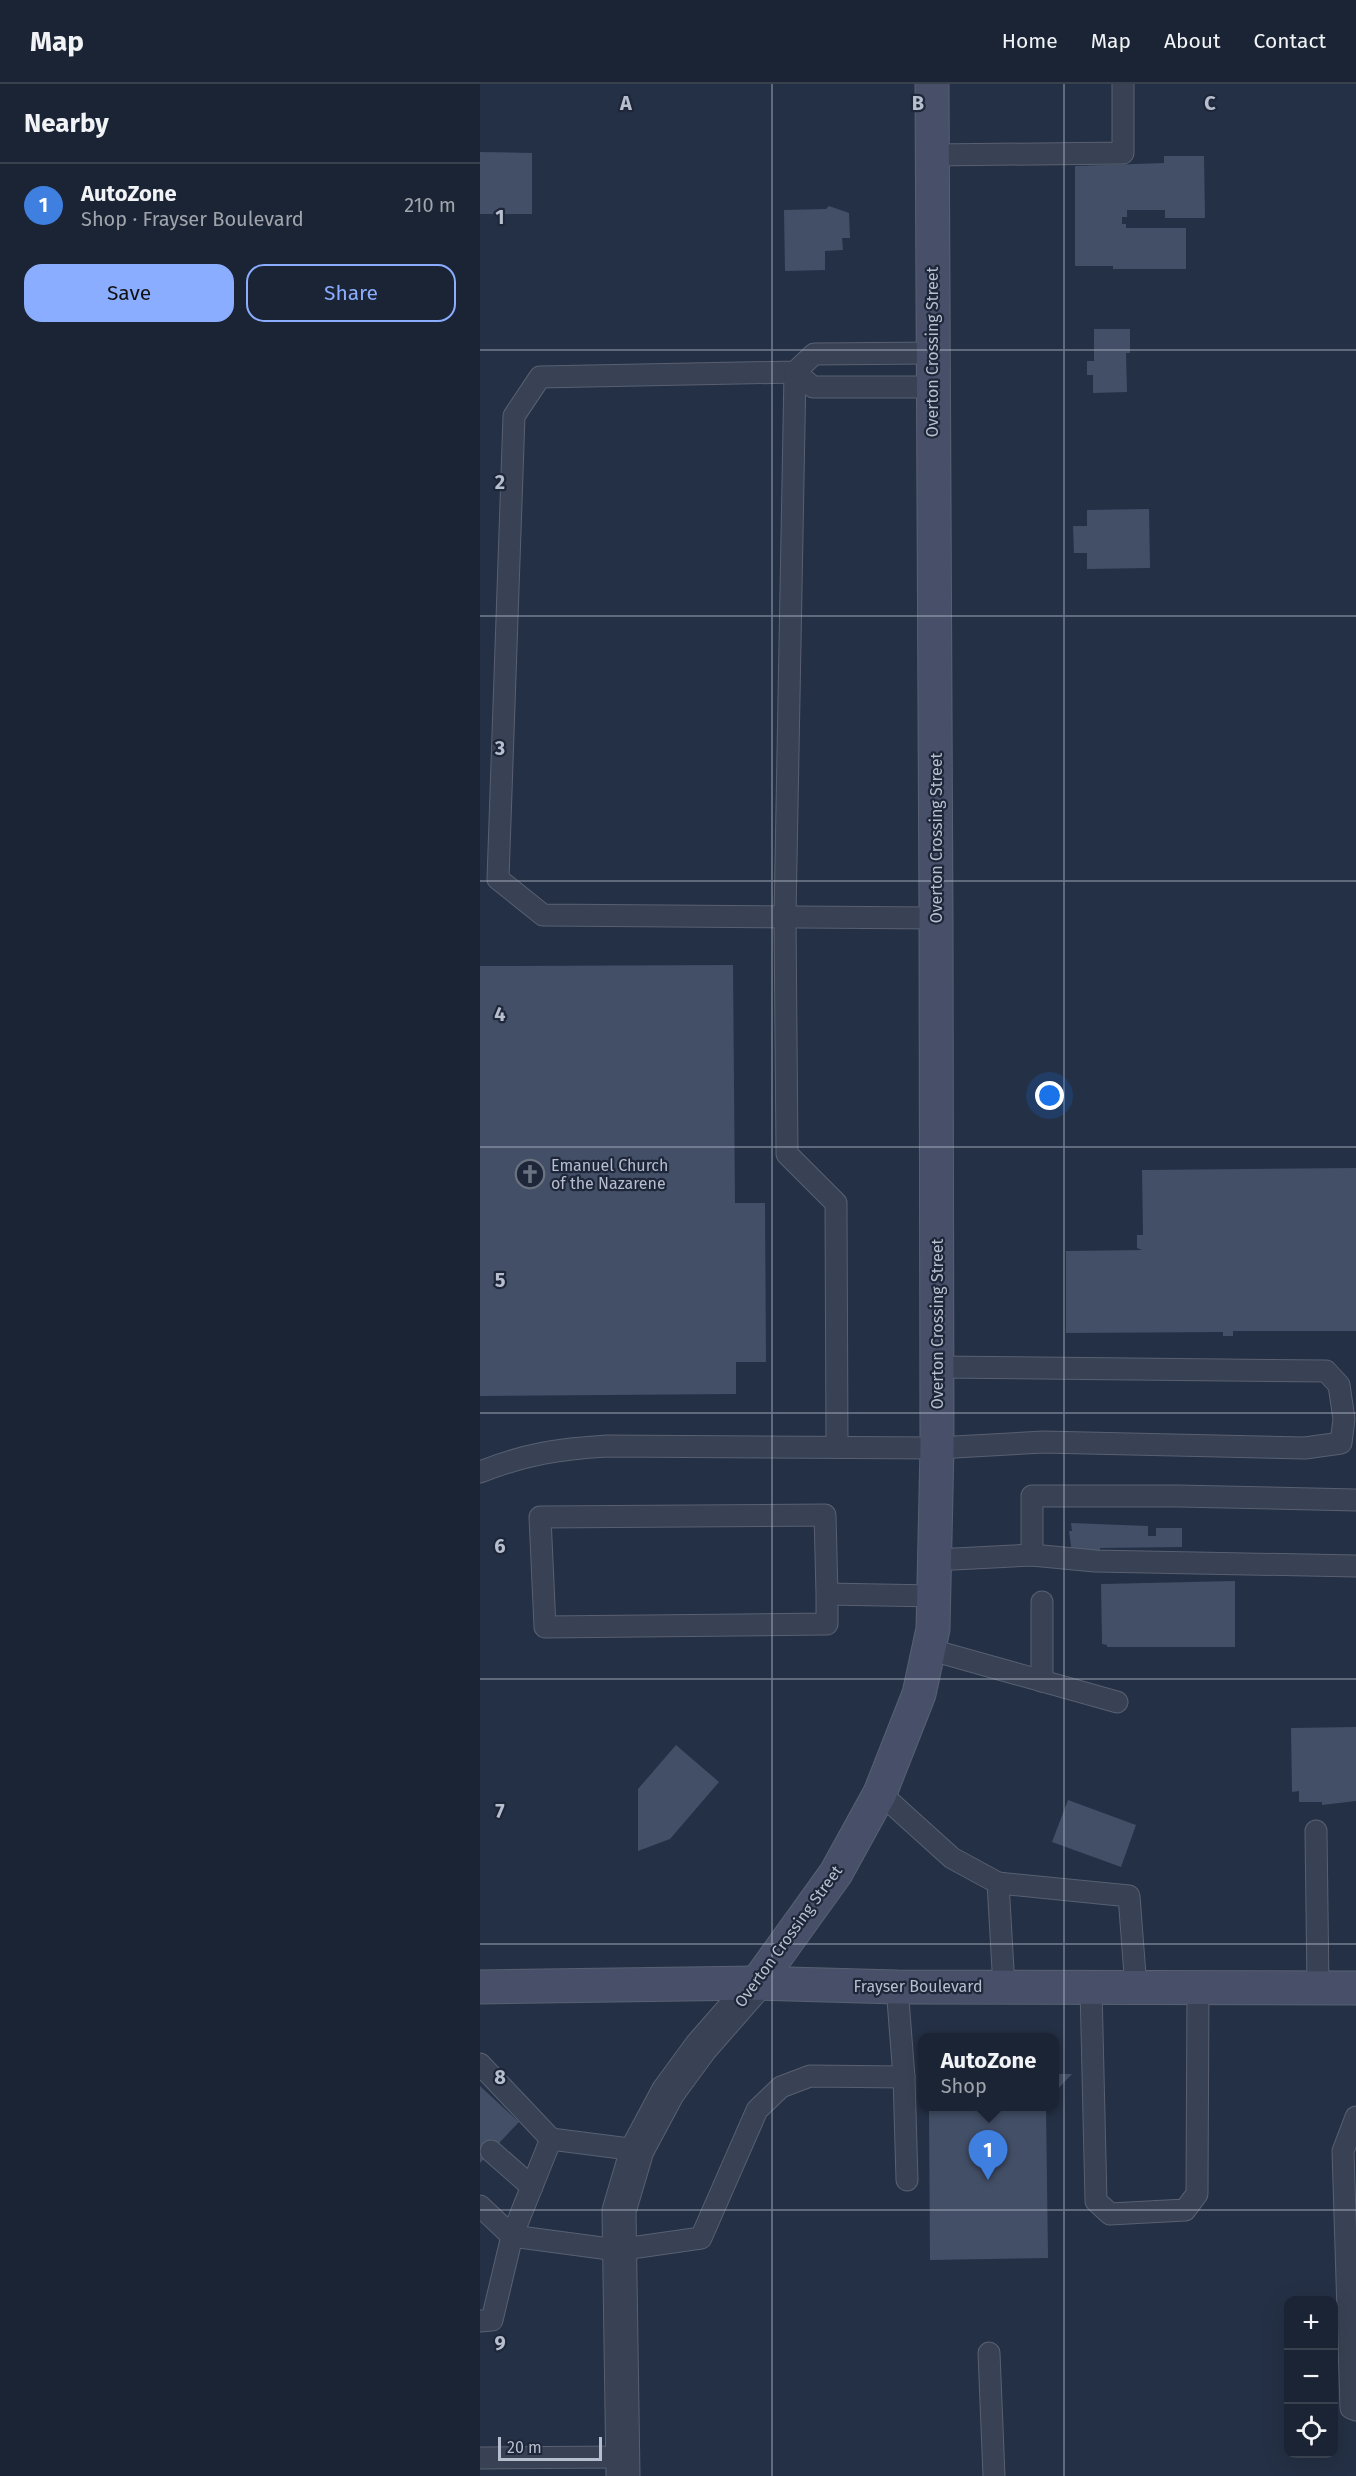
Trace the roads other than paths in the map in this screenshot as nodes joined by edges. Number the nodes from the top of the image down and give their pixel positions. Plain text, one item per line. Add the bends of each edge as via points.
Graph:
1 (932, 84) edge
2 (1123, 84) edge
3 (933, 155) junction
4 (932, 353) junction
5 (795, 372) junction
6 (932, 387) junction
7 (785, 916) junction
8 (936, 918) junction
9 (937, 1367) junction
10 (837, 1446) junction
11 (936, 1448) junction
12 (480, 1472) edge
13 (1356, 1500) edge
14 (1032, 1555) junction
15 (935, 1560) junction
16 (1356, 1566) edge
17 (827, 1594) junction
18 (934, 1596) junction
19 (1042, 1602) dead end
20 (928, 1648) junction
21 (1042, 1681) junction
22 (1117, 1702) dead end
23 (880, 1793) junction
24 (1316, 1831) dead end
25 (998, 1883) junction
26 (757, 1983) junction
27 (480, 1987) edge
28 (897, 1987) junction
29 (1004, 1987) junction
30 (1091, 1988) junction
31 (1136, 1988) junction
32 (1198, 1988) junction
33 (1318, 1988) junction
34 (1356, 1988) edge
35 (480, 2064) edge
36 (904, 2077) junction
37 (1356, 2117) edge
38 (551, 2139) junction
39 (637, 2150) junction
40 (491, 2151) dead end
41 (907, 2180) dead end
42 (532, 2187) junction
43 (480, 2206) edge
44 (512, 2236) junction
45 (617, 2250) junction
46 (480, 2321) edge
47 (989, 2353) dead end
48 (1356, 2410) edge
49 (491, 2464) edge
50 (622, 2467) edge
51 (994, 2476) edge

1 - 3 main road, Overton Crossing Street
2 - 3 lane via 1123,153
3 - 4 main road, Overton Crossing Street
4 - 5 lane via 814,354
4 - 6 main road, Overton Crossing Street
5 - 6 lane via 813,387
5 - 7 lane
5 - 7 lane via 540,377 514,416 498,879 543,915
6 - 8 main road, Overton Crossing Street
7 - 8 lane
7 - 10 lane via 787,1154 836,1203
8 - 9 main road, Overton Crossing Street
9 - 11 main road, Overton Crossing Street
9 - 11 lane via 1326,1371 1339,1385 1344,1419 1341,1443 1305,1448 1043,1442
10 - 11 lane
10 - 12 lane via 564,1448 520,1457
11 - 15 main road, Overton Crossing Street
13 - 14 lane via 1032,1496
14 - 15 lane
14 - 16 lane via 1095,1561
15 - 18 main road, Overton Crossing Street
17 - 17 lane via 827,1624 545,1627 540,1517 825,1515
17 - 18 lane
18 - 20 main road, Overton Crossing Street
19 - 21 lane
20 - 21 lane
20 - 23 main road, Overton Crossing Street via 919,1694
21 - 22 lane
23 - 25 lane via 952,1858
23 - 26 main road, Overton Crossing Street via 836,1873
24 - 33 lane
25 - 29 lane
25 - 31 lane via 1129,1896
26 - 27 main road, Frayser Boulevard
26 - 28 main road, Frayser Boulevard
26 - 39 street, Overton Crossing Street via 668,2092
28 - 29 main road, Frayser Boulevard
28 - 36 lane
29 - 30 main road, Frayser Boulevard
30 - 31 main road, Frayser Boulevard
30 - 32 lane via 1096,2201 1110,2214 1185,2210 1197,2194
31 - 32 main road, Frayser Boulevard
32 - 33 main road, Frayser Boulevard
33 - 34 main road, Frayser Boulevard
35 - 38 lane
36 - 41 lane
36 - 45 lane via 810,2076 781,2087 757,2110 701,2238
37 - 48 lane via 1343,2151 1351,2408
38 - 39 lane
38 - 42 lane
39 - 45 street, Overton Crossing Street via 619,2211
40 - 42 lane
42 - 44 lane
43 - 44 lane
44 - 45 lane
44 - 46 lane via 492,2320
45 - 50 street, Overton Crossing Street
47 - 51 lane
49 - 50 lane

